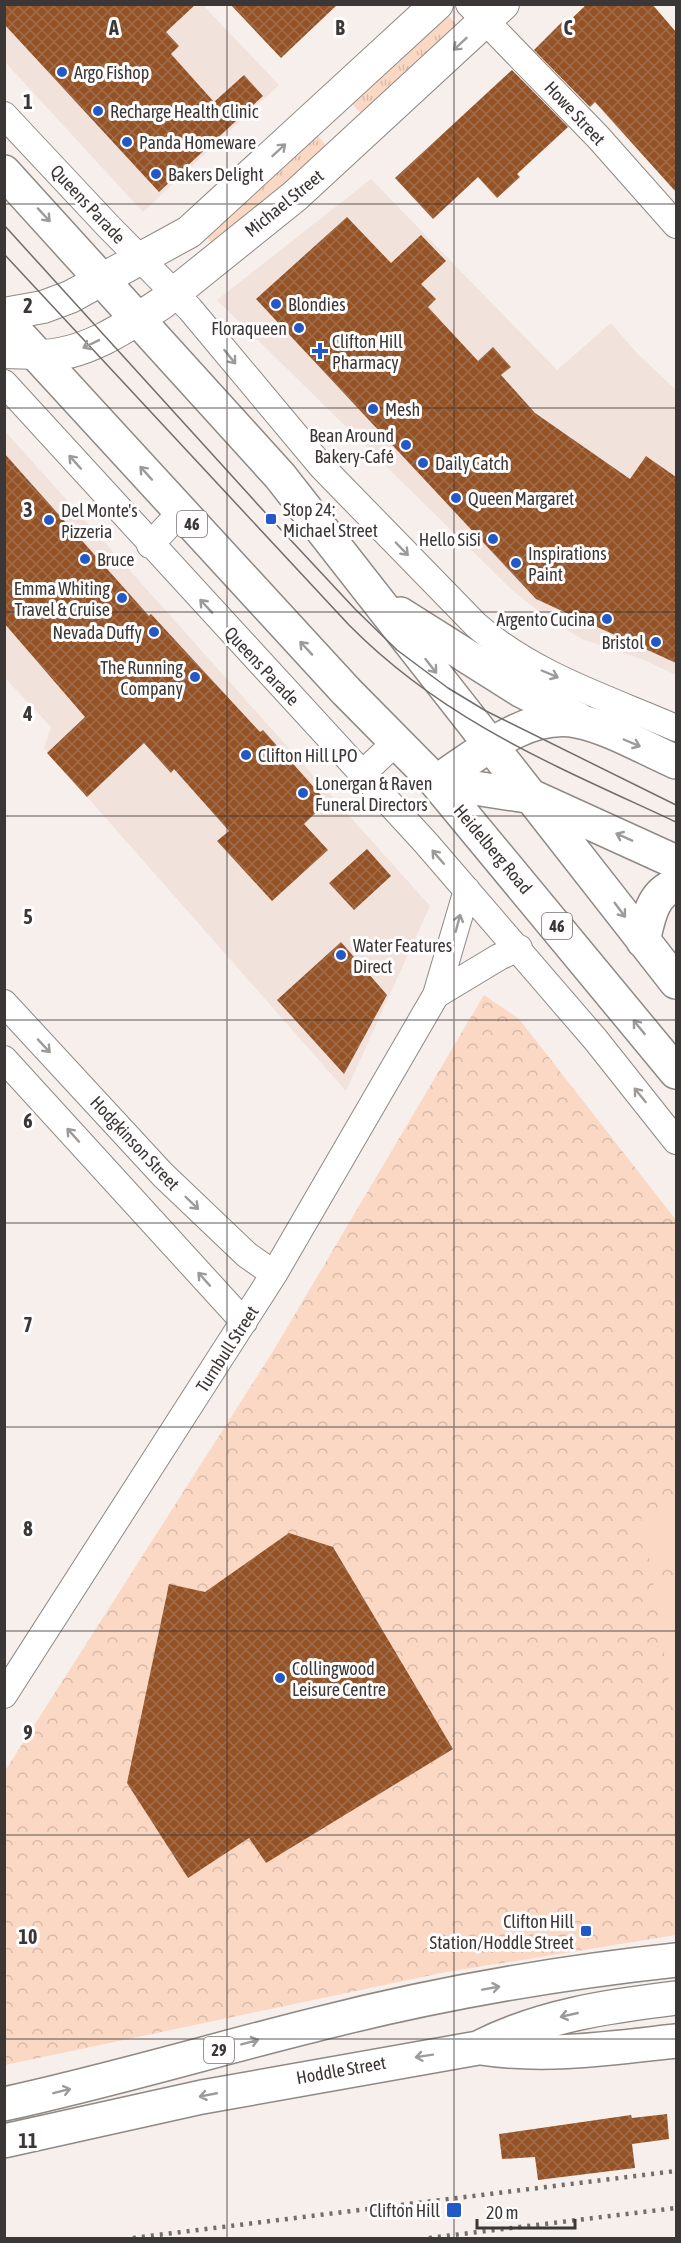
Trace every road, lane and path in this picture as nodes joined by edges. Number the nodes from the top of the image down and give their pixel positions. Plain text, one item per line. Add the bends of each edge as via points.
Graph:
1 (437, 4) edge
2 (485, 10) edge
3 (319, 112) junction
4 (4, 115) edge
5 (350, 146) junction
6 (4, 172) edge
7 (676, 225) edge
8 (140, 260) junction
9 (104, 280) junction
10 (174, 293) junction
11 (4, 314) edge
12 (139, 318) junction
13 (4, 320) edge
14 (4, 355) edge
15 (38, 356) junction
16 (4, 383) edge
17 (289, 429) junction
18 (262, 455) junction
19 (181, 512) junction
20 (150, 545) junction
21 (382, 603) junction
22 (588, 724) junction
23 (676, 728) edge
24 (395, 743) junction
25 (492, 746) junction
26 (676, 762) edge
27 (362, 774) junction
28 (436, 782) junction
29 (533, 797) junction
30 (676, 862) edge
31 (676, 885) edge
32 (467, 891) junction
33 (643, 941) junction
34 (519, 948) junction
35 (676, 982) edge
36 (436, 995) junction
37 (4, 1003) edge
38 (4, 1059) edge
39 (676, 1072) edge
40 (676, 1140) edge
41 (274, 1274) junction
42 (244, 1322) junction
43 (4, 1695) edge
44 (676, 1960) edge
45 (676, 1998) edge
46 (676, 2041) edge
47 (478, 2048) junction
48 (4, 2104) edge
49 (4, 2141) edge

1 - 3 street
2 -> 5 street, Michael Street
2 - 7 street, Howe Street via 517,51
3 - 5 street
8 -> 3 street via 189,232
4 - 8 street, Queens Parade
5 - 10 street, Michael Street via 295,196
6 -> 9 main road
8 - 9 street
8 - 10 street, Queens Parade
9 - 11 street via 53,304
9 - 12 main road
10 - 12 street, Michael Street
10 -> 17 street, Queens Parade
12 -> 15 street, Michael Street via 79,350
12 - 18 main road
13 - 15 main road, 46
14 - 15 street
19 -> 15 main road, 46
20 -> 16 street, Queens Parade
17 - 18 street
17 -> 23 street, Queens Parade via 370,517 498,644 529,665
18 - 21 main road
19 - 20 street
24 -> 19 main road, Heidelberg Road / 46
27 -> 20 street, Queens Parade
21 - 22 main road via 514,686
21 -> 25 main road
22 - 25 main road via 541,722
22 -> 26 main road
24 - 27 street
24 - 28 main road, Heidelberg Road / 46
25 - 28 main road
25 - 29 main road
32 -> 27 street, Queens Parade
28 - 29 main road
39 -> 28 main road, Heidelberg Road / 46
30 -> 29 main road
29 -> 33 main road
31 - 33 main road via 655,900
32 - 34 street, Queens Parade
36 -> 32 street, Turnbull Street
33 - 35 main road
34 - 36 street, Turnbull Street
40 -> 34 street, Queens Parade
36 - 41 street, Turnbull Street
37 -> 41 street, Hodgkinson Street via 163,1175 247,1255
42 -> 38 street
41 - 42 street, Turnbull Street
42 - 43 street, Turnbull Street
48 -> 44 main road, 29 via 375,2010
45 -> 47 main road, Hoddle Street / 29 via 554,2019
46 - 47 main road via 559,2052
47 -> 49 main road, Hoddle Street / 29 via 212,2094

